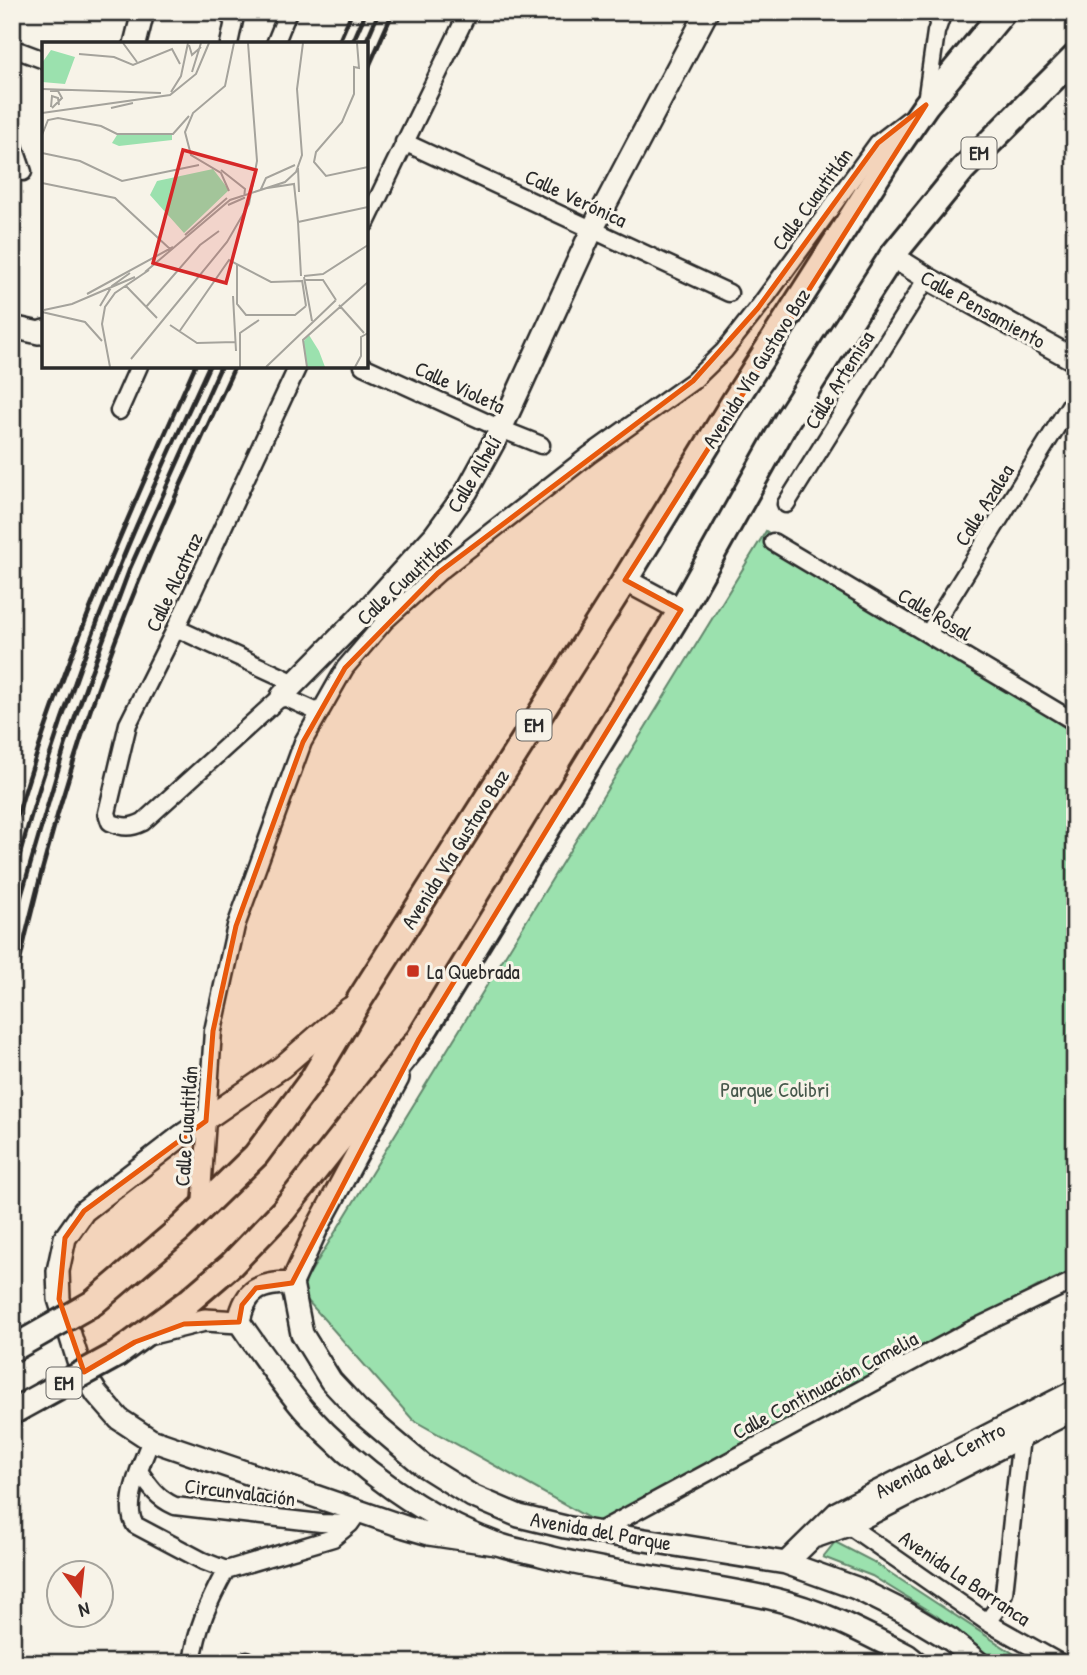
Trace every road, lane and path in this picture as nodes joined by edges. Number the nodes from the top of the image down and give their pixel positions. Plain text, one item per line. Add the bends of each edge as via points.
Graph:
1 (144, 12) edge
2 (288, 12) edge
3 (468, 12) edge
4 (707, 12) edge
5 (943, 12) edge
6 (1003, 12) edge
7 (230, 17) edge
8 (136, 42) edge
9 (229, 42) edge
10 (276, 42) edge
11 (12, 48) edge
12 (1075, 57) edge
13 (42, 59) edge
14 (926, 105) junction
15 (12, 140) edge
16 (404, 142) junction
17 (23, 172) dead end
18 (368, 219) edge
19 (593, 228) junction
20 (892, 256) junction
21 (927, 278) junction
22 (729, 293) dead end
23 (12, 327) edge
24 (42, 332) edge
25 (1075, 360) edge
26 (138, 368) edge
27 (297, 368) edge
28 (367, 368) edge
29 (1075, 397) edge
30 (119, 411) dead end
31 (501, 429) junction
32 (541, 444) dead end
33 (786, 504) dead end
34 (773, 542) dead end
35 (625, 580) junction
36 (681, 610) junction
37 (176, 628) junction
38 (928, 634) junction
39 (289, 689) junction
40 (320, 713) junction
41 (1075, 722) edge
42 (110, 822) joint
43 (360, 999) junction
44 (419, 1039) junction
45 (205, 1121) junction
46 (201, 1208) junction
47 (1075, 1280) edge
48 (292, 1283) junction
49 (239, 1322) junction
50 (146, 1334) junction
51 (12, 1349) edge
52 (1075, 1391) edge
53 (1075, 1409) edge
54 (12, 1412) edge
55 (1021, 1437) junction
56 (151, 1440) junction
57 (139, 1471) junction
58 (355, 1517) junction
59 (843, 1518) junction
60 (598, 1532) junction
61 (496, 1544) junction
62 (786, 1563) junction
63 (226, 1570) junction
64 (987, 1622) junction
65 (192, 1663) edge
66 (917, 1663) edge
67 (979, 1663) edge
68 (1060, 1663) edge

1 - 8 main road
2 - 10 street
3 - 16 street
4 - 19 main road, Calle Alhelí
5 - 14 street
6 - 14 main road, EM
7 - 9 street
11 - 13 street
12 - 20 main road, EM via 963,169
14 - 35 main road, Avenida Vía Gustavo Baz / EM
14 - 40 street, Calle Cuautitlán via 878,144 724,351 693,381 438,573 385,621 345,668
15 - 17 street
16 - 18 street
16 - 19 street, Calle Verónica
19 - 22 street, Calle Verónica
19 - 31 main road, Calle Alhelí
20 - 21 main road, Calle Pensamiento
20 - 36 main road, EM via 787,420
21 - 25 main road, Calle Pensamiento
21 - 33 street, Calle Artemisa
23 - 24 main road
26 - 30 street
27 - 37 street, Calle Alcatraz
28 - 31 street, Calle Violeta
29 - 38 street, Calle Azalea
31 - 32 street, Calle Violeta
31 - 39 main road, Calle Alhelí via 467,491 435,535
34 - 38 street, Calle Rosal
35 - 36 main road
35 - 43 main road, Avenida Vía Gustavo Baz / EM
36 - 44 main road, EM
37 - 39 street
37 - 42 street, Calle Alcatraz via 128,724 108,805
38 - 41 street, Calle Rosal
39 - 40 street
39 - 42 street, Calle Alhelí via 144,822 132,827
40 - 45 street, Calle Cuautitlán via 303,742 236,926 213,1031
43 - 45 main road via 282,1067
43 - 46 main road, Avenida Vía Gustavo Baz / EM via 312,1080 256,1155
44 - 48 main road
44 - 50 main road, EM via 283,1211 231,1265
45 - 46 street, Calle Cuautitlán
45 - 56 main road via 84,1211 65,1238 58,1271 59,1299 80,1367 119,1419
46 - 51 main road, Avenida Vía Gustavo Baz / EM, bridge via 93,1303
47 - 60 street, Calle Continuación Camelia via 969,1331
48 - 49 main road via 256,1288 242,1305
48 - 60 main road, Avenida del Parque via 302,1334 331,1381 424,1466 472,1496 519,1516
49 - 50 main road via 205,1320
49 - 61 main road, Avenida del Parque via 305,1411 332,1438 388,1486
50 - 54 main road, EM, bridge
52 - 59 main road, Avenida del Centro
53 - 55 main road, Avenida del Centro
55 - 59 main road, Avenida del Centro
55 - 64 street via 1004,1593
56 - 57 street
56 - 58 main road
57 - 58 street, Circunvalación via 154,1493 175,1506 313,1522
57 - 63 street via 129,1510 135,1525
58 - 61 main road
58 - 63 street via 333,1538
59 - 62 main road, Avenida del Centro via 811,1538
59 - 64 street, Avenida La Barranca
60 - 62 main road, Avenida del Parque
61 - 66 main road, Avenida del Parque via 616,1572 772,1599 839,1620
62 - 67 main road, Avenida del Parque via 906,1612
63 - 65 street via 206,1606
64 - 68 street, Avenida La Barranca

